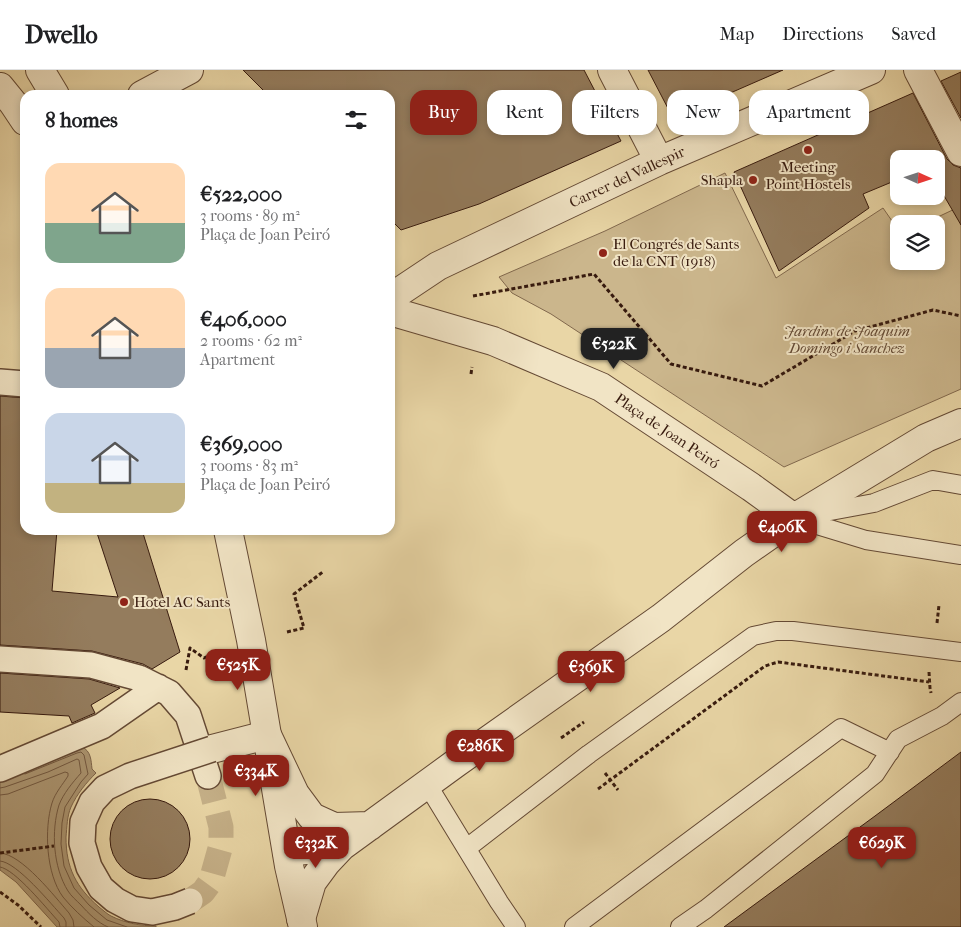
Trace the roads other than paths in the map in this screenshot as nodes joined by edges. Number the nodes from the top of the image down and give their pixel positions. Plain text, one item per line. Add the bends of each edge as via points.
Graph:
1 (40, 70) edge
2 (188, 70) edge
3 (612, 70) edge
4 (871, 70) edge
5 (918, 70) edge
6 (0, 87) edge
7 (52, 90) edge
8 (151, 90) edge
9 (20, 114) edge
10 (961, 152) edge
11 (659, 161) junction
12 (395, 295) edge
13 (395, 312) edge
14 (0, 382) edge
15 (20, 384) edge
16 (961, 423) edge
17 (961, 485) edge
18 (794, 518) junction
19 (229, 535) edge
20 (961, 555) edge
21 (961, 652) edge
22 (0, 659) edge
23 (158, 687) junction
24 (961, 702) edge
25 (267, 735) junction
26 (204, 743) junction
27 (890, 752) junction
28 (0, 769) edge
29 (208, 776) tunnel mouth
30 (427, 784) junction
31 (370, 826) junction
32 (342, 846) junction
33 (467, 848) junction
34 (287, 852) junction
35 (190, 901) tunnel mouth
36 (302, 923) edge
37 (516, 927) edge
38 (574, 927) edge
39 (680, 927) edge

1 - 7 street
2 - 8 street
3 - 11 street
4 - 11 street, Carrer del Vallespir
5 - 10 street
6 - 9 street
11 - 12 street, Carrer del Vallespir via 438,266
13 - 18 street, Plaça de Joan Peiró via 493,341 601,388
14 - 15 street
16 - 18 street via 926,438
17 - 18 lane via 933,480 874,503
18 - 20 lane via 866,540
18 - 30 street via 661,618
19 - 25 street
21 - 33 lane via 793,631 753,636
22 - 23 street via 92,664
23 - 26 street via 169,693 188,715
23 - 28 street via 102,726
24 - 27 lane via 898,739
25 - 26 street
25 - 31 street via 294,794 312,817 334,827
25 - 34 street
26 - 29 street
26 - 35 street, bridge via 105,788 92,802 83,822 82,844 89,867 101,888 115,900 132,909 152,912
27 - 38 lane via 841,728
27 - 39 lane via 875,774
30 - 31 street
30 - 33 lane
31 - 32 street
32 - 34 street
32 - 36 street via 312,882
33 - 37 lane
34 - 36 street

